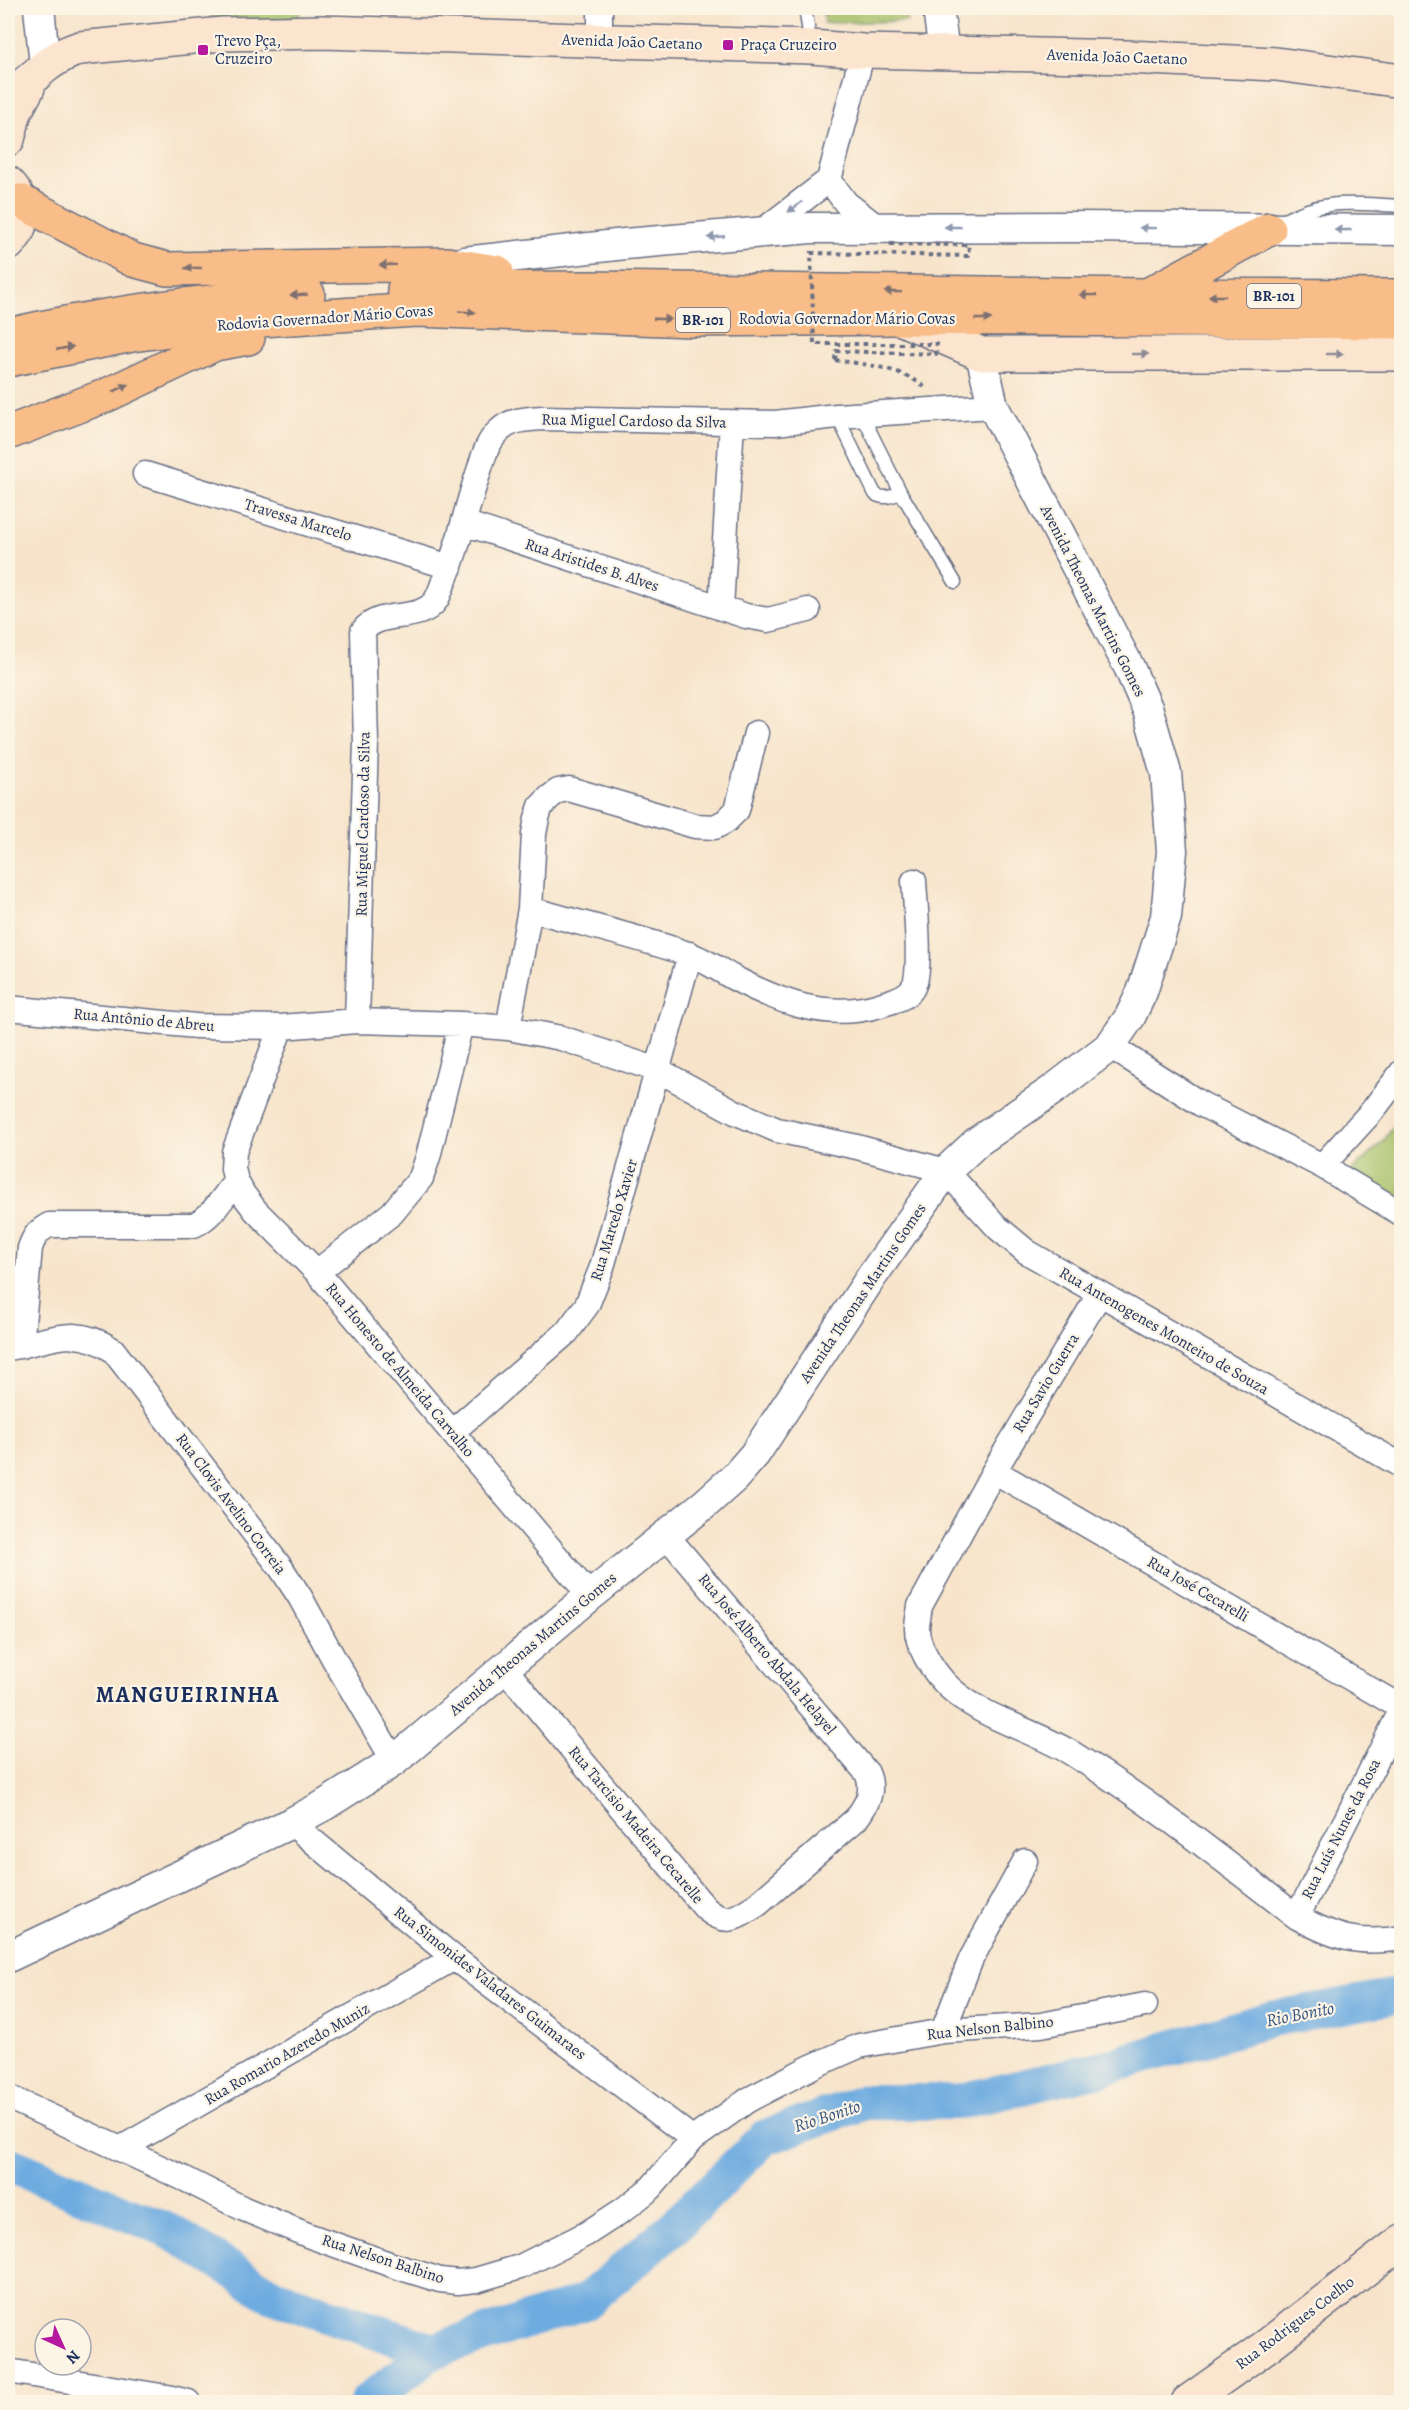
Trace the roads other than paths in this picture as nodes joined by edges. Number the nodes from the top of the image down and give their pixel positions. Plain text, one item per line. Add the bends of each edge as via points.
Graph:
1 (39, 8) edge
2 (600, 8) edge
3 (805, 8) edge
4 (938, 8) edge
5 (324, 20) edge
6 (600, 41) junction
7 (811, 47) junction
8 (863, 51) junction
9 (944, 53) junction
10 (45, 65) junction
11 (1401, 81) edge
12 (8, 96) edge
13 (8, 105) edge
14 (8, 139) edge
15 (829, 180) junction
16 (12, 184) edge
17 (1401, 206) edge
18 (1269, 229) junction
19 (1401, 230) edge
20 (760, 233) junction
21 (882, 236) junction
22 (8, 244) edge
23 (447, 264) junction
24 (591, 288) junction
25 (1147, 296) junction
26 (1401, 296) edge
27 (416, 310) junction
28 (900, 318) junction
29 (1401, 322) edge
30 (8, 335) edge
31 (981, 354) junction
32 (1401, 354) edge
33 (8, 360) edge
34 (993, 406) junction
35 (862, 415) junction
36 (837, 416) junction
37 (732, 423) junction
38 (8, 433) edge
39 (145, 474) dead end
40 (901, 493) junction
41 (464, 523) junction
42 (450, 567) junction
43 (955, 582) dead end
44 (721, 608) junction
45 (808, 610) dead end
46 (756, 733) dead end
47 (914, 881) dead end
48 (530, 909) junction
49 (690, 954) junction
50 (8, 1008) edge
51 (357, 1021) junction
52 (461, 1024) junction
53 (281, 1027) junction
54 (508, 1028) junction
55 (1110, 1046) junction
56 (658, 1070) junction
57 (1401, 1072) edge
58 (1322, 1166) junction
59 (946, 1171) junction
60 (236, 1181) junction
61 (1401, 1214) edge
62 (317, 1272) junction
63 (1099, 1294) junction
64 (14, 1347) edge
65 (452, 1432) junction
66 (1401, 1466) edge
67 (994, 1471) junction
68 (666, 1535) junction
69 (590, 1596) junction
70 (504, 1668) junction
71 (1401, 1708) edge
72 (394, 1761) junction
73 (867, 1773) joint
74 (291, 1823) junction
75 (1025, 1861) dead end
76 (1297, 1917) junction
77 (1401, 1938) edge
78 (8, 1957) edge
79 (454, 1958) junction
80 (1145, 2005) dead end
81 (943, 2031) junction
82 (8, 2097) edge
83 (693, 2139) junction
84 (120, 2150) junction
85 (1401, 2241) edge
86 (9, 2378) edge
87 (188, 2403) edge
88 (1188, 2403) edge

1 - 10 street
2 - 6 street
3 - 7 lane
4 - 9 street
5 - 6 main road, Avenida João Caetano
5 - 10 main road, Avenida João Caetano via 81,48
6 - 7 main road, Avenida João Caetano
7 - 8 main road, Avenida João Caetano
8 - 9 main road, Avenida João Caetano
8 - 15 street
9 - 11 main road, Avenida João Caetano via 1276,64
10 - 12 street
10 - 13 main road, Avenida João Caetano
10 - 14 main road, Avenida João Caetano via 15,112
15 -> 20 street
15 - 21 street via 846,203
16 - 22 main road via 22,214
23 -> 16 highway via 167,269 133,260
17 - 18 lane via 1329,203 1299,212
19 -> 18 street
18 -> 21 street
18 - 25 highway
20 - 21 street via 811,228
20 -> 23 street
23 - 24 highway
25 -> 24 highway, Rodovia Governador Mário Covas / BR-101
24 -> 30 highway, Rodovia Governador Mário Covas / BR-101 via 416,288 226,299 128,312
26 -> 25 highway, Rodovia Governador Mário Covas / BR-101
27 -> 28 highway, Rodovia Governador Mário Covas / BR-101 via 691,320
33 -> 27 highway, Rodovia Governador Mário Covas / BR-101 via 132,335 232,322
38 -> 27 highway via 107,395 215,344
28 -> 29 highway, Rodovia Governador Mário Covas / BR-101
28 - 31 main road
31 -> 32 main road
31 - 34 street, Avenida Theonas Martins Gomes
34 - 35 street, Rua Miguel Cardoso da Silva
34 - 55 street, Avenida Theonas Martins Gomes via 1129,666 1148,710 1166,773 1172,851 1166,917 1142,992
35 - 36 street, Rua Miguel Cardoso da Silva
35 - 40 lane
36 - 37 street, Rua Miguel Cardoso da Silva
36 - 40 lane via 875,494 888,498
37 - 41 street, Rua Miguel Cardoso da Silva via 543,418 510,423 485,451
37 - 44 street
39 - 42 street, Travessa Marcelo
40 - 43 lane
41 - 42 street, Rua Miguel Cardoso da Silva
41 - 44 street, Rua Aristides B. Alves
42 - 51 street, Rua Miguel Cardoso da Silva via 430,606 369,623 363,631 366,743
44 - 45 street, Rua Aristides B. Alves via 768,620
46 - 48 street via 737,810 715,826 695,826 569,789 549,797 541,806 534,834
47 - 49 street via 917,980 902,998 849,1012 823,1011 755,989
48 - 49 street
48 - 54 street
49 - 56 street, Rua Marcelo Xavier
50 - 53 street, Rua Antônio de Abreu via 196,1026
51 - 52 street, Rua Antônio de Abreu
51 - 53 street, Rua Antônio de Abreu
52 - 54 street, Rua Antônio de Abreu
52 - 62 street via 424,1167 392,1213
53 - 60 street, Rua Honesto de Almeida Carvalho via 237,1138 233,1169
54 - 56 street, Rua Antônio de Abreu via 561,1038
55 - 58 street via 1201,1104
55 - 59 street, Avenida Theonas Martins Gomes via 977,1142
56 - 59 street, Rua Antônio de Abreu via 777,1130
56 - 65 street, Rua Marcelo Xavier via 602,1267 587,1305 567,1332
57 - 58 street via 1373,1110
58 - 61 street
59 - 63 street, Rua Antenogenes Monteiro de Souza via 1012,1242
59 - 68 street, Avenida Theonas Martins Gomes via 755,1454 735,1477
60 - 62 street, Rua Honesto de Almeida Carvalho via 256,1211
60 - 64 street via 210,1214 194,1226 49,1225 40,1230 30,1248
62 - 65 street, Rua Honesto de Almeida Carvalho
63 - 66 street, Rua Antenogenes Monteiro de Souza
63 - 67 street, Rua Savio Guerra
64 - 72 street, Rua Clovis Avelino Correia via 71,1335 98,1340 113,1350 281,1568
65 - 69 street, Rua Honesto de Almeida Carvalho
67 - 71 street, Rua José Cecarelli
67 - 76 street, Rua Savio Guerra via 920,1606 916,1630 942,1681 963,1699 1071,1752 1130,1791
68 - 69 street, Avenida Theonas Martins Gomes
68 - 73 street, Rua José Alberto Abdala Helayel
69 - 70 street, Avenida Theonas Martins Gomes
70 - 72 street, Avenida Theonas Martins Gomes
70 - 73 street, Rua Tarcisio Madeira Cecarelle via 717,1918 735,1918 758,1904 856,1819 870,1794
71 - 76 street, Rua Luís Nunes da Rosa
72 - 74 street, Avenida Theonas Martins Gomes
74 - 78 street, Avenida Theonas Martins Gomes
74 - 79 street, Rua Simonides Valadares Guimaraes
75 - 81 street via 972,1959
76 - 77 street, Rua Savio Guerra via 1349,1940
79 - 83 street, Rua Simonides Valadares Guimaraes
79 - 84 street, Rua Romario Azeredo Muniz
80 - 81 street, Rua Nelson Balbino via 1041,2025
81 - 83 street, Rua Nelson Balbino via 859,2046 748,2100
82 - 84 street, Rua Nelson Balbino
83 - 84 street, Rua Nelson Balbino via 651,2188 586,2234 520,2267 458,2282 440,2280 310,2236
85 - 88 main road, Rua Rodrigues Coelho
86 - 87 street via 167,2397

